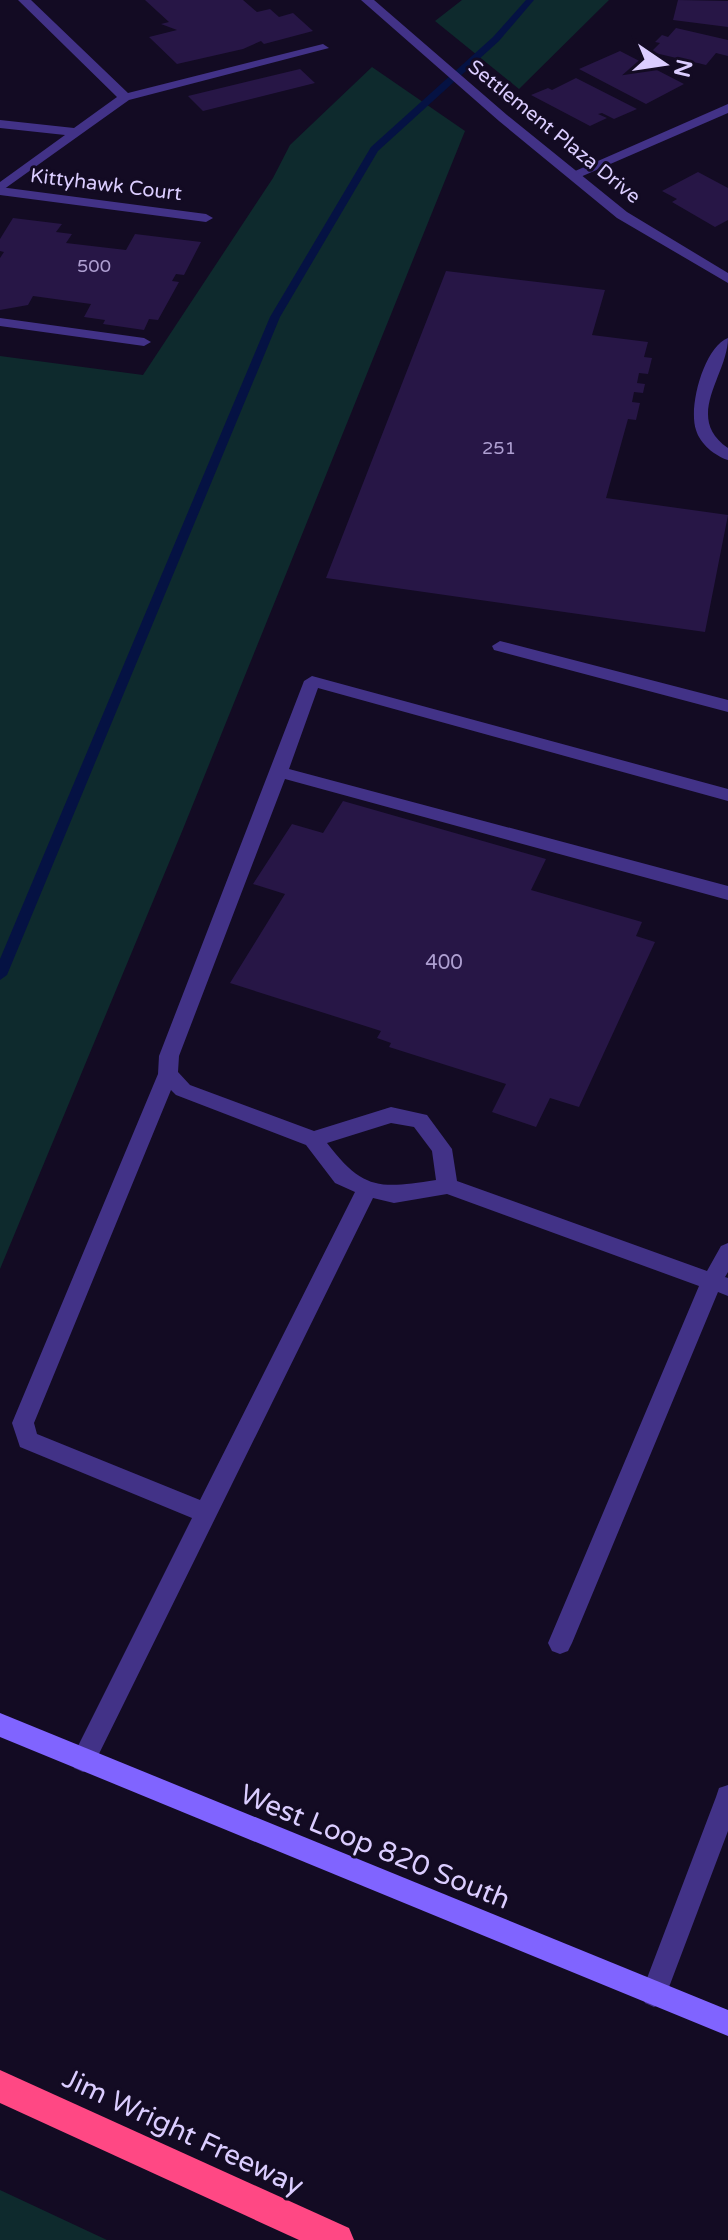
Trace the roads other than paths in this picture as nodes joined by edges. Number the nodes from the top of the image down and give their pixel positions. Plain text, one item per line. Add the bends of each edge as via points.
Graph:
1 (24, 0) edge
2 (367, 0) edge
3 (323, 48) dead end
4 (125, 97) junction
5 (728, 108) edge
6 (0, 124) edge
7 (73, 132) junction
8 (573, 175) junction
9 (0, 190) edge
10 (206, 218) dead end
11 (728, 279) edge
12 (0, 322) edge
13 (144, 342) dead end
14 (728, 342) edge
15 (728, 455) edge
16 (500, 646) dead end
17 (728, 706) edge
18 (279, 772) junction
19 (728, 795) edge
20 (728, 893) edge
21 (168, 1074) junction
22 (313, 1139) junction
23 (447, 1186) junction
24 (367, 1188) junction
25 (728, 1252) edge
26 (720, 1284) edge
27 (206, 1513) junction
28 (560, 1643) dead end
29 (0, 1725) edge
30 (83, 1760) junction
31 (728, 1797) edge
32 (654, 1994) junction
33 (728, 2023) edge
34 (0, 2086) edge
35 (337, 2240) edge

1 - 4 street
2 - 8 street, Settlement Plaza Drive
3 - 4 street
4 - 7 street
5 - 8 street
6 - 7 street
7 - 9 street
8 - 11 street, Settlement Plaza Drive via 622,215
9 - 10 street, Kittyhawk Court
12 - 13 street
14 - 15 street via 706,379 702,427 711,444
16 - 17 street
18 - 19 street via 312,681
18 - 20 street
18 - 21 street via 169,1056
21 - 22 street via 183,1090
21 - 27 street via 23,1423 28,1440
22 - 23 street via 391,1115 420,1120 442,1149
22 - 24 street via 342,1177
23 - 24 street via 394,1195
23 - 26 street
24 - 27 street
25 - 26 street
26 - 28 street
27 - 30 street
29 - 30 main road, West Loop 820 South
30 - 32 main road, West Loop 820 South
31 - 32 street
32 - 33 main road, West Loop 820 South
34 - 35 highway, Jim Wright Freeway

